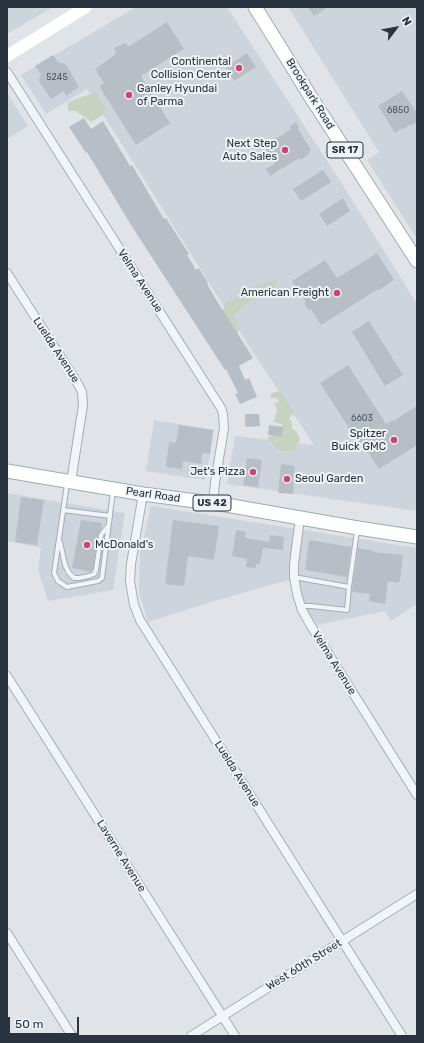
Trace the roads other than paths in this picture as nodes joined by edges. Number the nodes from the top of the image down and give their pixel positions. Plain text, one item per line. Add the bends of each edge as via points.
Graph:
1 (86, 7) edge
2 (255, 7) edge
3 (7, 56) edge
4 (7, 72) edge
5 (417, 261) edge
6 (7, 273) edge
7 (7, 471) edge
8 (69, 482) junction
9 (113, 489) junction
10 (143, 494) junction
11 (213, 504) junction
12 (63, 510) junction
13 (110, 516) junction
14 (300, 518) junction
15 (109, 524) junction
16 (358, 528) junction
17 (417, 537) edge
18 (59, 540) junction
19 (294, 577) junction
20 (349, 587) junction
21 (301, 606) junction
22 (7, 676) edge
23 (417, 795) edge
24 (417, 894) edge
25 (7, 934) edge
26 (343, 941) junction
27 (223, 1016) junction
28 (72, 1036) edge
29 (191, 1036) edge
30 (235, 1036) edge
31 (402, 1036) edge

1 - 3 main road
2 - 5 main road, Brookpark Road / SR 17
4 - 11 street, Velma Avenue via 221,408 224,428
6 - 8 street, Luelda Avenue via 82,392 83,405
7 - 8 main road, Pearl Road / US 42
8 - 9 main road, Pearl Road / US 42
8 - 12 lane
9 - 10 main road, Pearl Road / US 42
9 - 13 lane
10 - 11 main road, Pearl Road / US 42
10 - 26 street, Luelda Avenue via 130,581 132,599 138,616
11 - 14 main road, Pearl Road / US 42
12 - 13 lane
12 - 18 lane
13 - 15 lane
14 - 16 main road, Pearl Road / US 42
14 - 19 street, Velma Avenue
15 - 18 lane via 101,535 96,570 89,576 74,578 69,573
15 - 18 lane via 103,573 98,581 67,587 58,581 54,573
16 - 17 main road, Pearl Road / US 42
16 - 20 lane
19 - 20 lane
19 - 21 street, Velma Avenue
20 - 21 lane via 347,610
21 - 23 street, Velma Avenue
22 - 27 street, Laverne Avenue
24 - 26 street, West 60th Street
25 - 28 street
26 - 27 street, West 60th Street
26 - 31 street, Luelda Avenue
27 - 29 street, West 60th Street
27 - 30 street, Laverne Avenue

